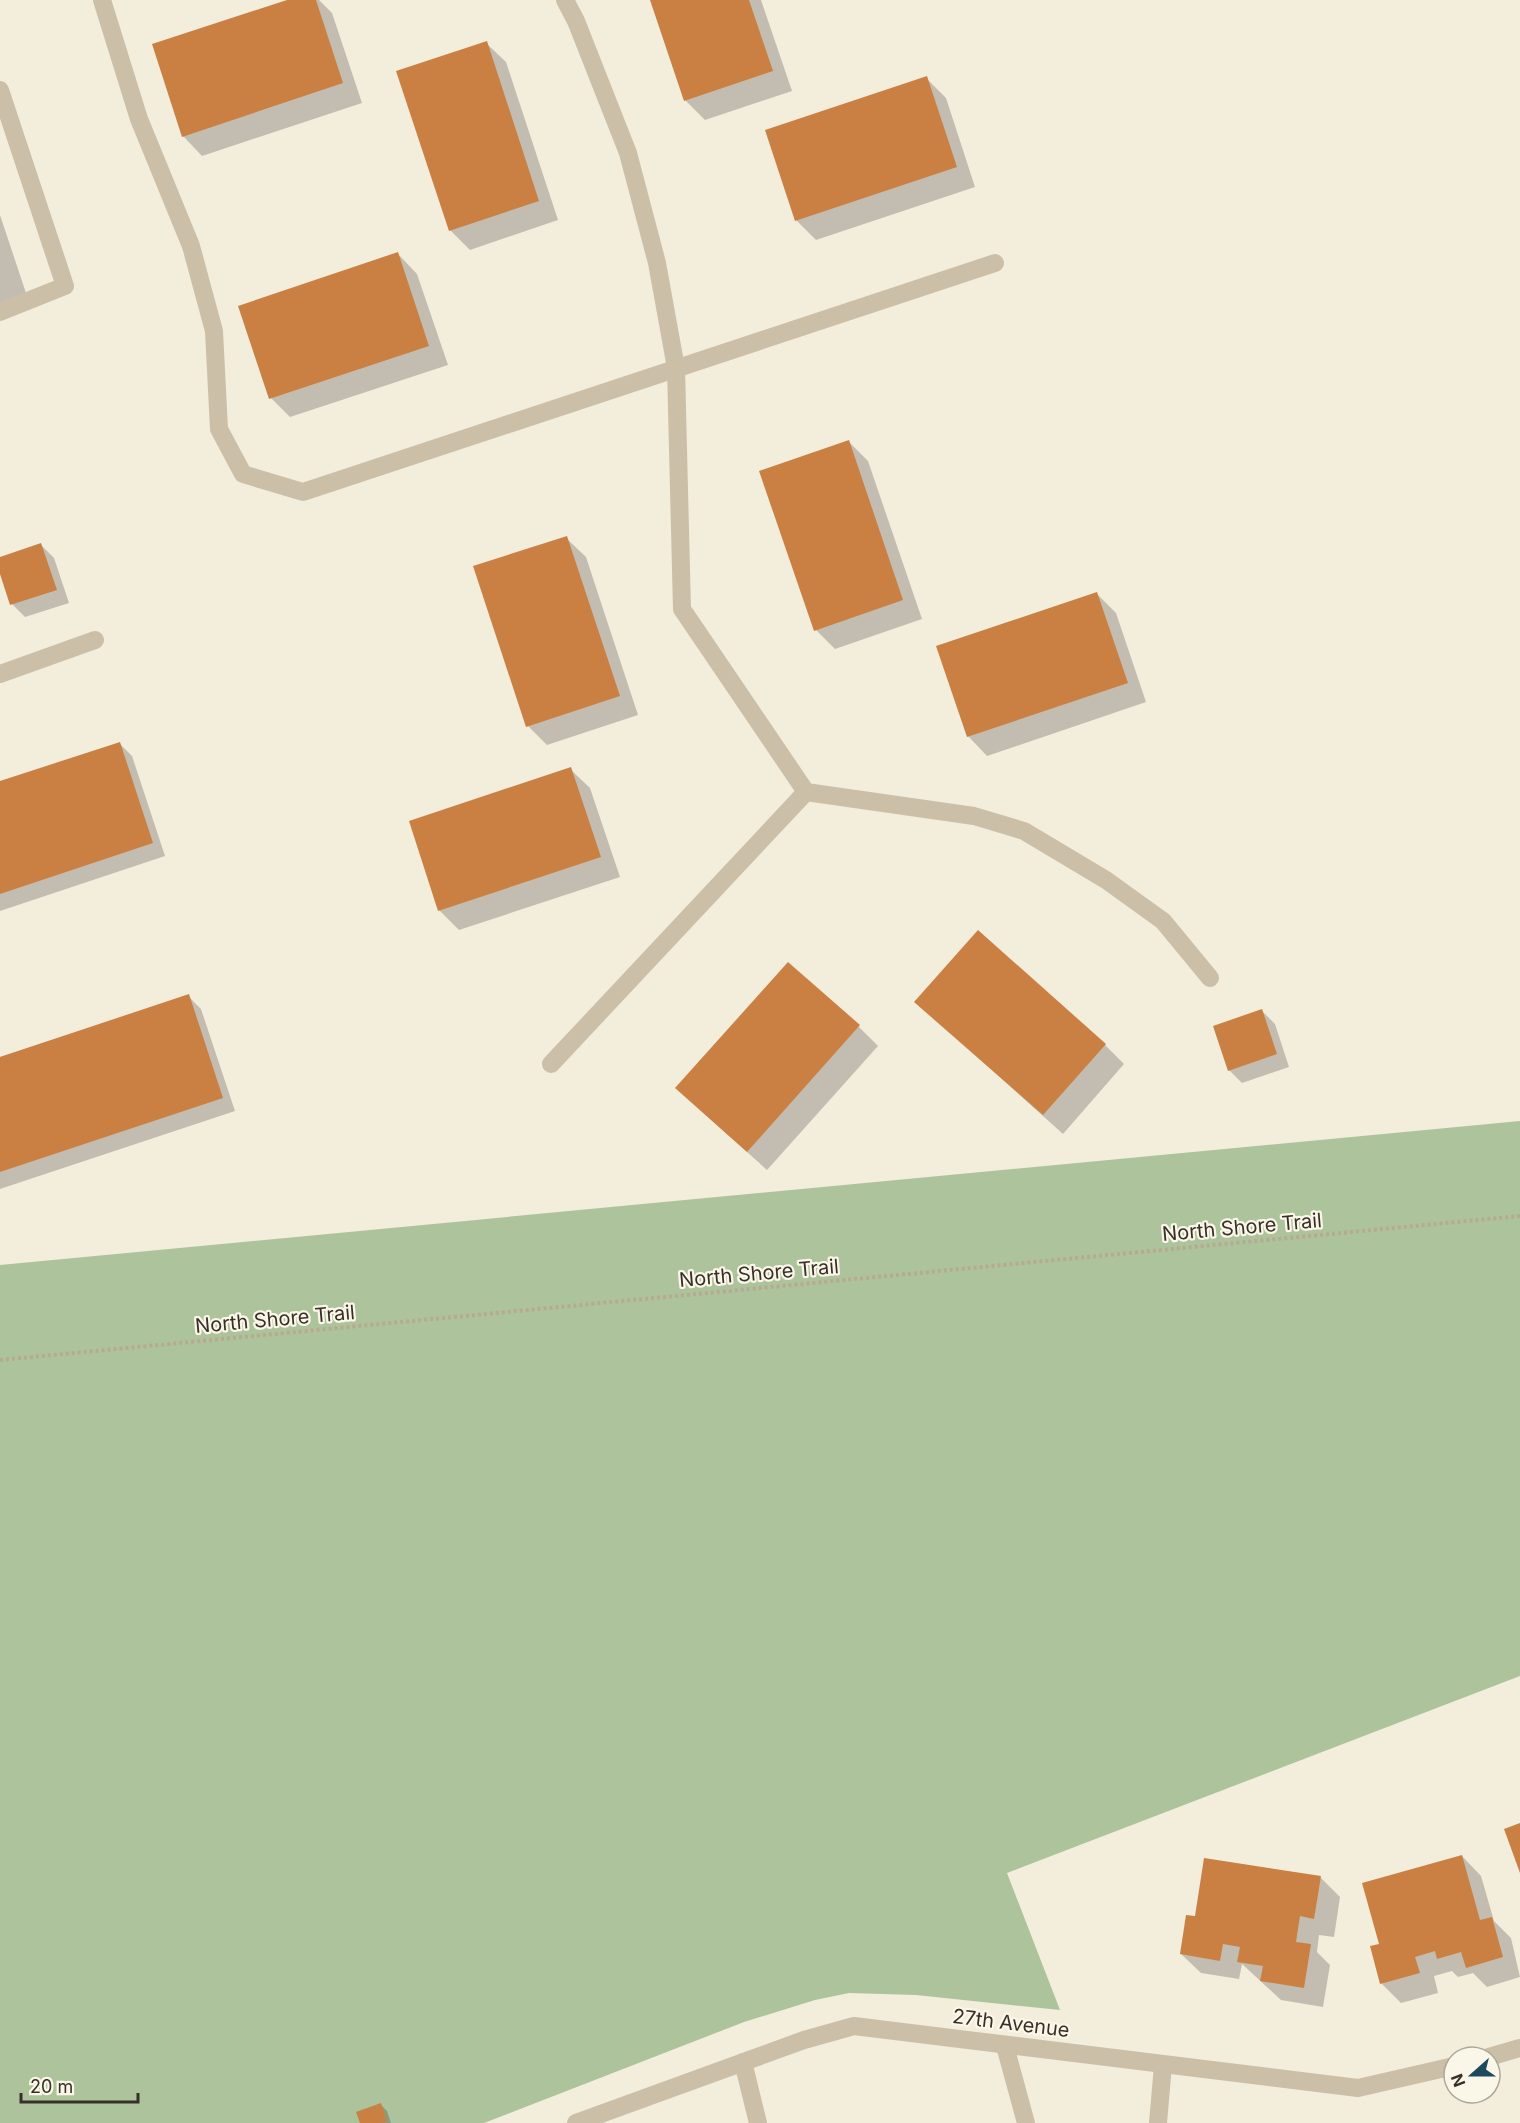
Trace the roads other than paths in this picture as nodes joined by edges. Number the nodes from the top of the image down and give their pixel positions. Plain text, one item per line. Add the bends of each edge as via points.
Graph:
1 (102, 0) edge
2 (565, 0) edge
3 (0, 90) edge
4 (995, 263) dead end
5 (0, 312) edge
6 (676, 368) junction
7 (95, 640) dead end
8 (0, 674) edge
9 (806, 792) junction
10 (1210, 978) dead end
11 (552, 1064) dead end
12 (1005, 2046) junction
13 (1520, 2048) edge
14 (1502, 2053) edge
15 (743, 2062) junction
16 (1163, 2065) junction
17 (1442, 2069) edge
18 (576, 2123) edge
19 (758, 2123) edge
20 (1026, 2123) edge
21 (1158, 2123) edge

1 - 6 street via 139,119 190,246 214,331 219,429 243,474 303,492
2 - 6 street via 628,153 657,263
3 - 5 street via 65,286
4 - 6 street
6 - 9 street via 681,609
7 - 8 street
9 - 10 street via 974,816 1024,831 1106,880 1162,921
9 - 11 street
12 - 15 street, 27th Avenue via 854,2026
12 - 16 street, 27th Avenue
12 - 20 street
13 - 14 street
15 - 18 street, 27th Avenue
15 - 19 street
16 - 17 street, 27th Avenue via 1358,2088
16 - 21 street

